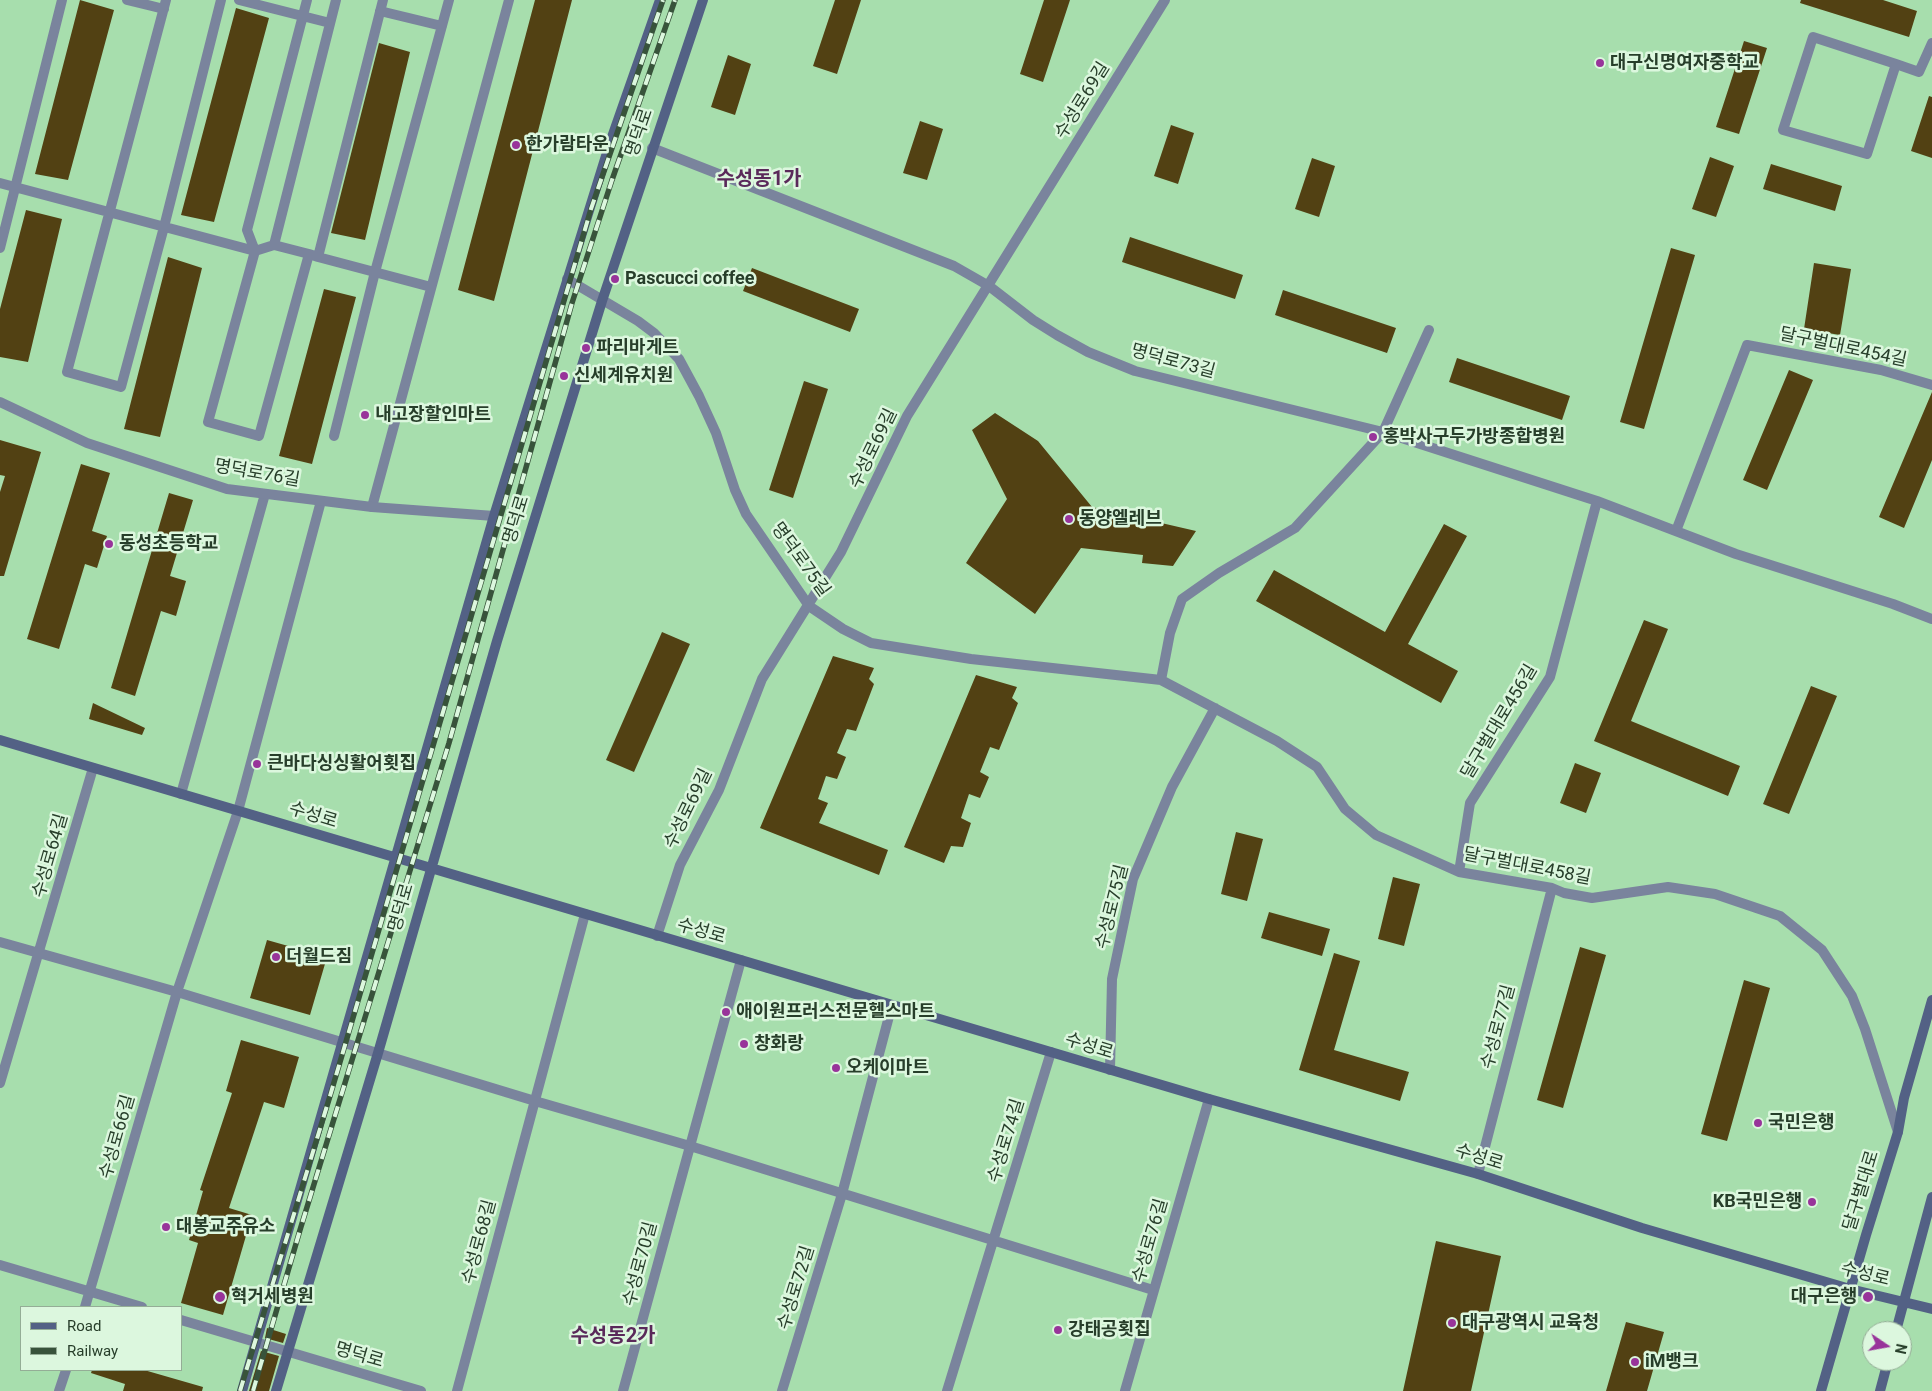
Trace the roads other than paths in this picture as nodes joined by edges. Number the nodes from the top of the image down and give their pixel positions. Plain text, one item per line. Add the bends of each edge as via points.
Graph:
1 (62, 0) edge
2 (127, 0) edge
3 (220, 0) edge
4 (239, 0) edge
5 (307, 0) edge
6 (336, 0) edge
7 (383, 0) edge
8 (448, 0) edge
9 (509, 0) edge
10 (660, 0) edge
11 (703, 0) edge
12 (1164, 0) edge
13 (165, 4) edge
14 (380, 11) junction
15 (303, 17) junction
16 (330, 23) junction
17 (442, 26) junction
18 (1932, 43) edge
19 (1896, 64) junction
20 (652, 148) junction
21 (0, 183) edge
22 (16, 187) junction
23 (110, 212) junction
24 (164, 227) junction
25 (274, 245) junction
26 (0, 248) edge
27 (254, 251) junction
28 (314, 256) junction
29 (375, 272) junction
30 (567, 279) junction
31 (989, 286) junction
32 (431, 287) junction
33 (602, 301) junction
34 (1429, 330) dead end
35 (1932, 385) edge
36 (0, 402) edge
37 (1382, 432) junction
38 (334, 436) dead end
39 (266, 494) junction
40 (321, 501) junction
41 (1597, 501) junction
42 (372, 507) junction
43 (494, 516) junction
44 (1676, 531) junction
45 (809, 606) junction
46 (1932, 619) edge
47 (1161, 680) junction
48 (1215, 708) junction
49 (0, 740) edge
50 (94, 768) junction
51 (181, 794) junction
52 (238, 811) junction
53 (395, 858) junction
54 (430, 868) junction
55 (1459, 872) junction
56 (1552, 888) junction
57 (586, 914) junction
58 (657, 936) junction
59 (0, 942) edge
60 (39, 954) junction
61 (741, 960) junction
62 (177, 992) junction
63 (1932, 1000) edge
64 (892, 1005) junction
65 (341, 1042) junction
66 (1051, 1052) junction
67 (378, 1054) junction
68 (1110, 1070) junction
69 (0, 1083) edge
70 (1209, 1100) junction
71 (535, 1102) junction
72 (1898, 1132) junction
73 (690, 1146) junction
74 (1478, 1174) junction
75 (842, 1194) junction
76 (1932, 1197) edge
77 (993, 1240) junction
78 (0, 1265) edge
79 (1850, 1289) junction
80 (1153, 1290) junction
81 (90, 1291) junction
82 (1903, 1302) junction
83 (85, 1306) edge
84 (139, 1306) edge
85 (1932, 1309) edge
86 (182, 1320) edge
87 (1898, 1321) edge
88 (257, 1344) junction
89 (287, 1352) junction
90 (66, 1371) edge
91 (1885, 1371) edge
92 (59, 1391) edge
93 (242, 1391) edge
94 (276, 1391) edge
95 (421, 1391) edge
96 (457, 1391) edge
97 (623, 1391) edge
98 (782, 1391) edge
99 (947, 1391) edge
100 (1125, 1391) edge
101 (1821, 1391) edge
102 (1880, 1391) edge

1 - 22 street
2 - 13 street
3 - 24 street
4 - 15 street
5 - 15 street
6 - 16 street
7 - 14 street
8 - 17 street
9 - 32 street
10 - 30 main road, 명덕로
11 - 20 main road, 명덕로
12 - 31 street, 수성로69길
13 - 23 street
14 - 17 street
14 - 28 street
15 - 16 street
15 - 27 street via 247,230
16 - 25 street
17 - 29 street
18 - 19 street via 1919,72
19 - 19 street via 1813,37 1783,130 1867,154
20 - 31 street, 명덕로73길 via 954,266
20 - 33 main road, 명덕로
21 - 22 street
22 - 23 street
22 - 26 street
23 - 24 street
23 - 24 street via 67,372 121,387
24 - 27 street
25 - 27 street
25 - 28 street
27 - 28 street via 208,422 259,436
28 - 29 street
29 - 32 street
29 - 38 street
30 - 33 street, 명덕로75길
30 - 43 main road, 명덕로
31 - 37 street, 명덕로73길 via 1057,335 1135,371
31 - 45 street, 수성로69길 via 907,416 841,552
32 - 42 street
33 - 45 street, 명덕로75길 via 654,333 679,359 712,426 746,514
33 - 54 main road, 명덕로
34 - 37 street
35 - 44 street, 달구벌대로454길 via 1882,370 1746,345
36 - 39 street, 명덕로76길 via 87,443 227,489
37 - 41 street
37 - 47 street via 1295,528 1182,599 1170,633
39 - 40 street, 명덕로76길
39 - 51 street
40 - 42 street, 명덕로76길
40 - 52 street
41 - 44 street
41 - 55 street, 달구벌대로456길 via 1550,677 1470,803
42 - 43 street, 명덕로76길
43 - 53 main road, 명덕로
44 - 46 street
45 - 47 street, 명덕로75길 via 871,643 971,659
45 - 58 street, 수성로69길 via 762,679 718,790 680,865
47 - 48 street, 달구벌대로458길
48 - 55 street, 달구벌대로458길 via 1317,767 1345,809 1376,835
48 - 68 street, 수성로75길 via 1172,788 1133,880 1112,979
49 - 50 main road, 수성로
50 - 51 main road, 수성로
50 - 60 street, 수성로64길
51 - 52 main road, 수성로
52 - 53 main road, 수성로
52 - 62 street, 수성로66길
53 - 54 main road, 수성로
53 - 65 main road, 명덕로
54 - 57 main road, 수성로
54 - 67 main road, 명덕로
55 - 56 street, 달구벌대로458길
56 - 72 street, 달구벌대로458길 via 1592,898 1668,887 1716,894 1780,916 1822,950 1852,996
56 - 74 street, 수성로77길
57 - 58 main road, 수성로
57 - 71 street, 수성로68길
58 - 61 main road, 수성로
59 - 60 street
60 - 62 street
60 - 69 street, 수성로64길
61 - 64 main road, 수성로
61 - 73 street, 수성로70길
62 - 65 street
62 - 81 street, 수성로66길
63 - 72 main road, 달구벌대로 via 1904,1098
64 - 66 main road, 수성로
64 - 75 street, 수성로72길
65 - 67 street
65 - 88 main road, 명덕로
66 - 68 main road, 수성로
66 - 77 street, 수성로74길
67 - 71 street
67 - 89 main road, 명덕로
68 - 70 main road, 수성로
70 - 74 main road, 수성로
70 - 80 street, 수성로76길
71 - 73 street
71 - 96 street, 수성로68길
72 - 79 main road, 달구벌대로
73 - 75 street
73 - 97 street, 수성로70길
74 - 79 main road, 수성로 via 1642,1228
75 - 77 street
75 - 98 street, 수성로72길
76 - 82 main road
77 - 80 street
77 - 99 street, 수성로74길
78 - 81 street
79 - 82 main road, 수성로
79 - 101 main road, 달구벌대로
80 - 100 street, 수성로76길
81 - 83 street, 수성로66길
81 - 84 street
82 - 85 main road, 수성로
82 - 87 main road
86 - 88 street
88 - 89 street, 명덕로
88 - 93 main road, 명덕로
89 - 94 main road, 명덕로
89 - 95 street, 명덕로
90 - 92 street
91 - 102 main road

